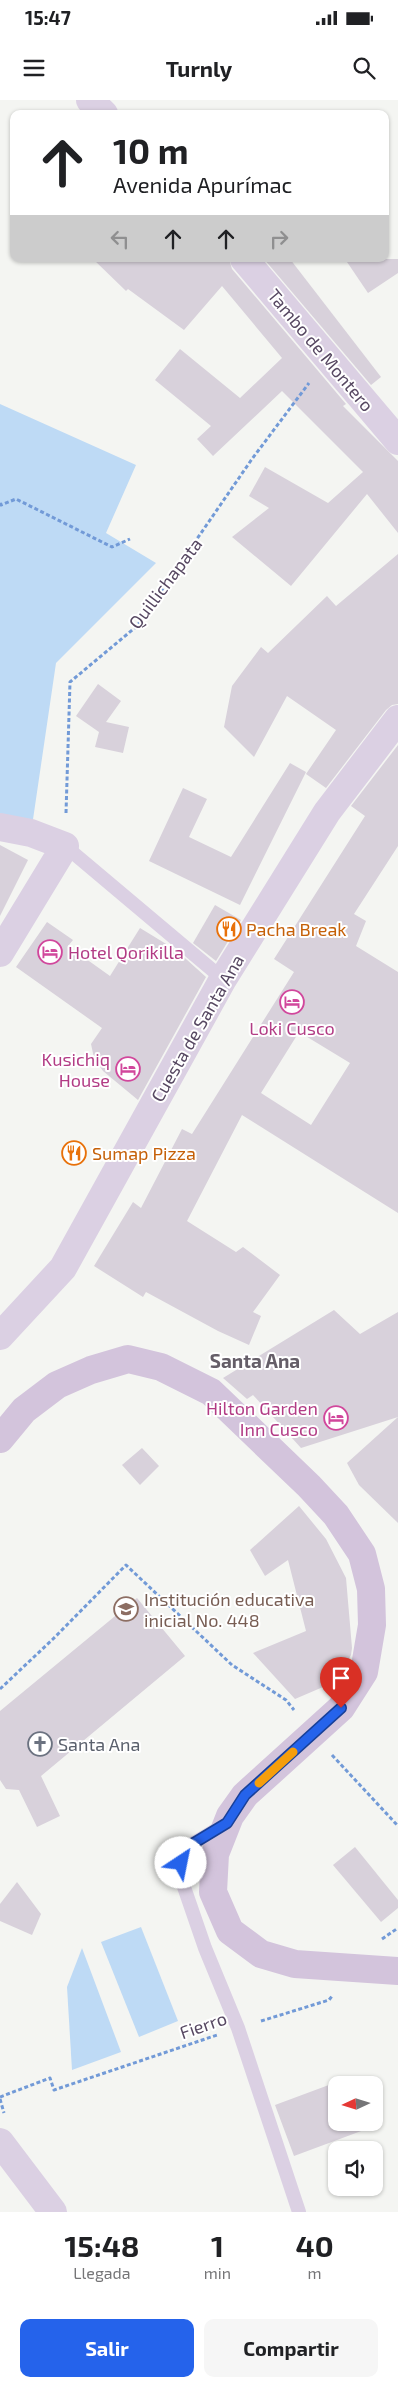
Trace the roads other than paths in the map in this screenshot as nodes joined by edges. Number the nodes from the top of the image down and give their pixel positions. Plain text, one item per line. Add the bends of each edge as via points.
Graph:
1 (90, 100) edge
2 (100, 110) edge
3 (247, 262) edge
4 (398, 441) edge
5 (398, 719) edge
6 (0, 827) edge
7 (66, 846) junction
8 (0, 953) edge
9 (224, 979) junction
10 (0, 1336) edge
11 (0, 1439) edge
12 (227, 1823) junction
13 (398, 1971) edge
14 (0, 2142) edge
15 (53, 2212) edge
16 (299, 2212) edge

1 - 2 street
3 - 4 street, Tambo de Montero
5 - 9 street, Cuesta de Santa Ana via 327,812
6 - 7 street via 31,833
7 - 8 street
7 - 9 lane
9 - 10 street, Cuesta de Santa Ana via 63,1268
11 - 12 main road via 24,1410 57,1385 128,1359 161,1367 211,1392 316,1493 336,1515 362,1554 371,1589 372,1616 364,1672 341,1708 245,1795
12 - 13 main road via 215,1854 213,1892 230,1931 260,1954 295,1964
12 - 16 lane via 189,1846 181,1863 184,1887 238,2028
14 - 15 street

